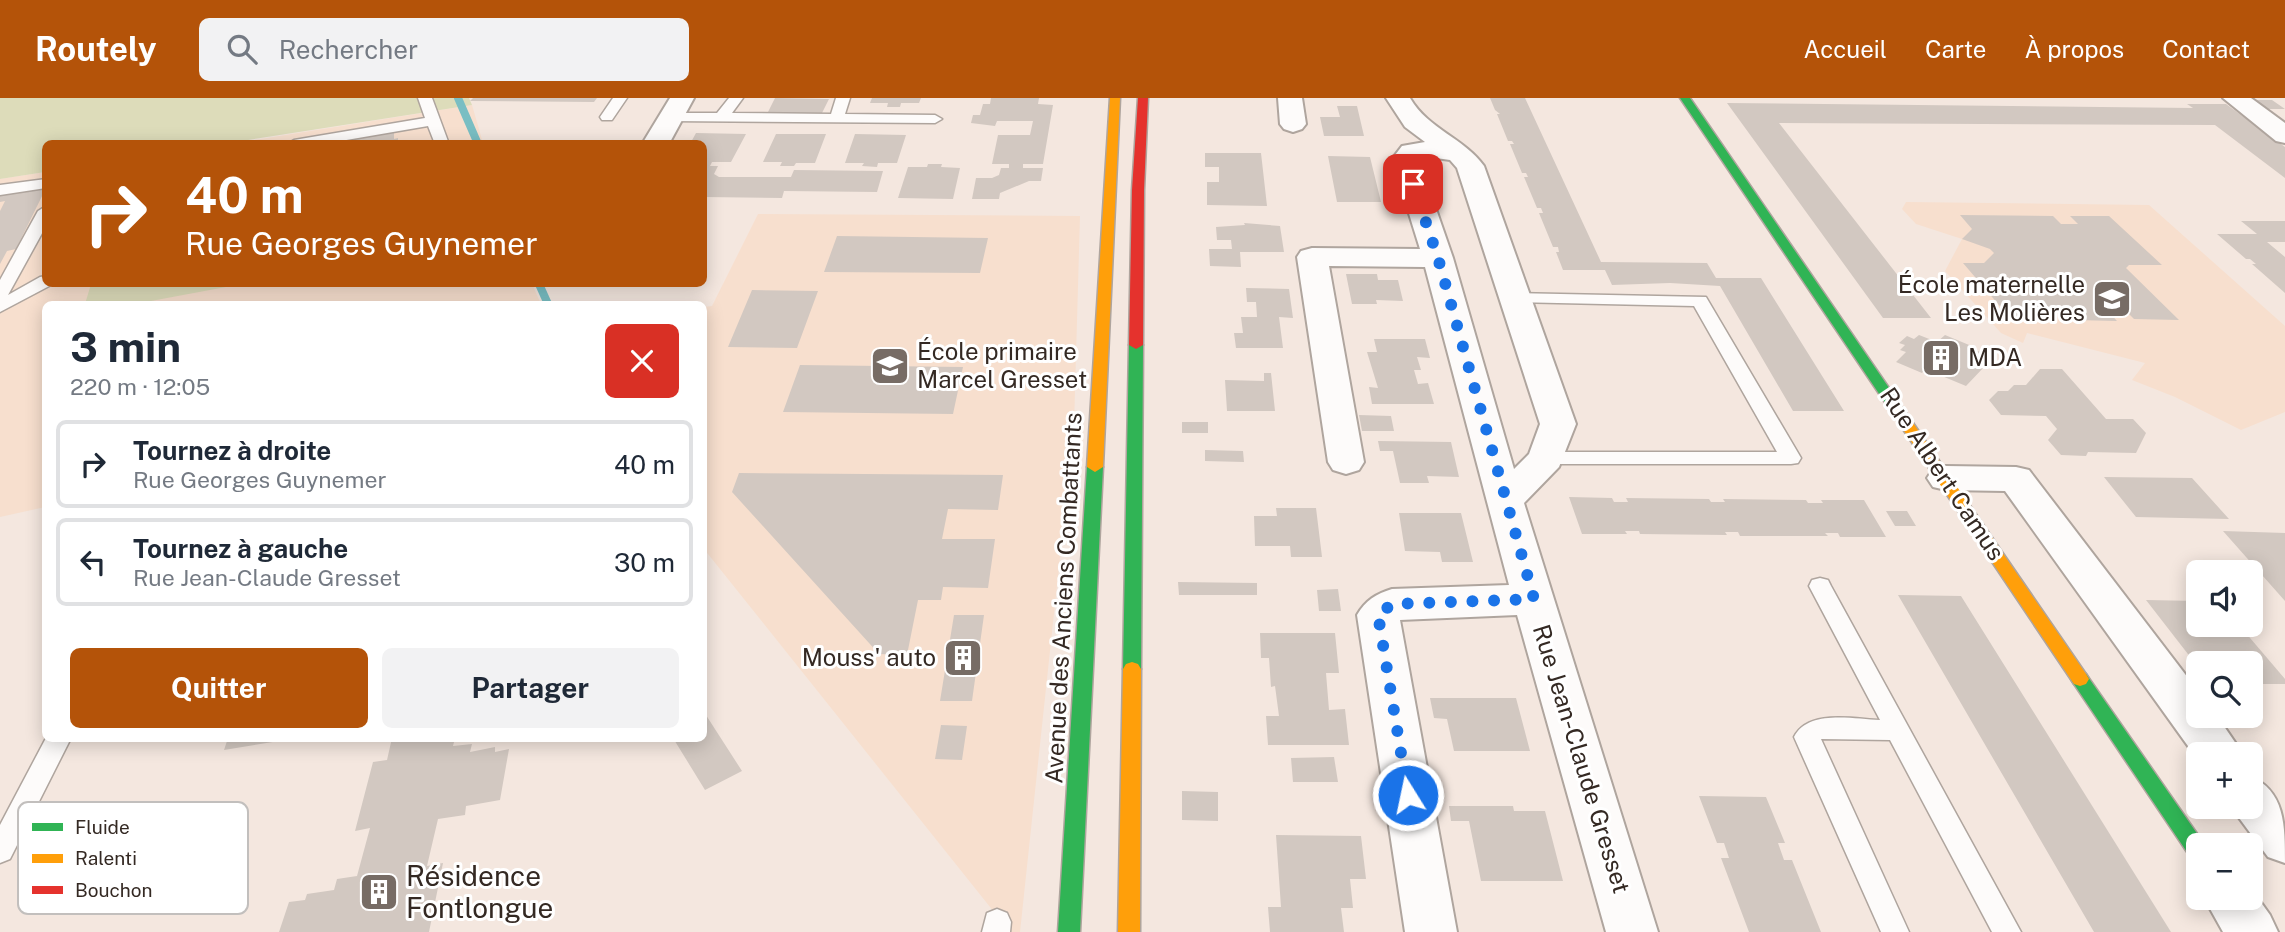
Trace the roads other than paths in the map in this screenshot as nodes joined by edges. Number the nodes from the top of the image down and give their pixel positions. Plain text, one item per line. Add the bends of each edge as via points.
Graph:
1 (425, 98) edge
2 (620, 98) edge
3 (736, 98) edge
4 (843, 98) edge
5 (1115, 98) edge
6 (1143, 98) edge
7 (1290, 98) edge
8 (1398, 98) edge
9 (1425, 98) edge
10 (1685, 98) edge
11 (2235, 98) edge
12 (676, 108) edge
13 (607, 117) dead end
14 (721, 118) junction
15 (837, 118) junction
16 (935, 120) dead end
17 (434, 121) junction
18 (1293, 124) dead end
19 (2285, 135) edge
20 (318, 140) edge
21 (441, 140) edge
22 (656, 140) edge
23 (1460, 153) junction
24 (42, 184) edge
25 (0, 190) edge
26 (42, 218) edge
27 (1438, 258) junction
28 (42, 283) edge
29 (0, 295) edge
30 (1517, 298) junction
31 (0, 307) edge
32 (1488, 443) junction
33 (1546, 460) junction
34 (1346, 462) dead end
35 (1946, 478) junction
36 (1504, 500) junction
37 (1819, 586) dead end
38 (1534, 599) junction
39 (1899, 730) junction
40 (57, 742) edge
41 (2211, 742) edge
42 (25, 802) edge
43 (2263, 813) edge
44 (18, 816) edge
45 (2186, 834) edge
46 (2285, 842) edge
47 (0, 850) edge
48 (2237, 910) edge
49 (1069, 932) edge
50 (1129, 932) edge
51 (1431, 932) edge
52 (1632, 932) edge
53 (1895, 932) edge
54 (2007, 932) edge
55 (2252, 932) edge

1 - 17 lane
2 - 13 lane
3 - 14 lane
4 - 15 lane
5 - 49 main road, Avenue des Anciens Combattants
6 - 50 main road
7 - 18 street
8 - 9 street
8 - 23 street via 1414,125
10 - 35 main road, Rue Albert Camus
11 - 19 street
12 - 14 lane
12 - 22 street
14 - 15 lane
15 - 16 lane
17 - 20 lane
17 - 21 lane
23 - 27 street, Rue Jean-Claude Gresset via 1429,149 1411,152 1405,159
23 - 30 street via 1469,166
24 - 25 lane
26 - 29 lane
27 - 32 street, Rue Jean-Claude Gresset
27 - 34 street via 1312,257
28 - 31 lane
30 - 33 street via 1558,424
30 - 33 lane via 1700,301 1791,458
32 - 33 street via 1525,460
32 - 36 street, Rue Jean-Claude Gresset
33 - 36 street
35 - 41 street via 2016,479
35 - 45 main road, Rue Albert Camus
36 - 38 street, Rue Jean-Claude Gresset
37 - 39 lane
38 - 51 street via 1392,604 1378,615
38 - 52 street, Rue Jean-Claude Gresset
39 - 53 lane via 1816,729 1806,737
39 - 54 lane
40 - 42 lane
43 - 46 street
44 - 47 lane
48 - 55 street

